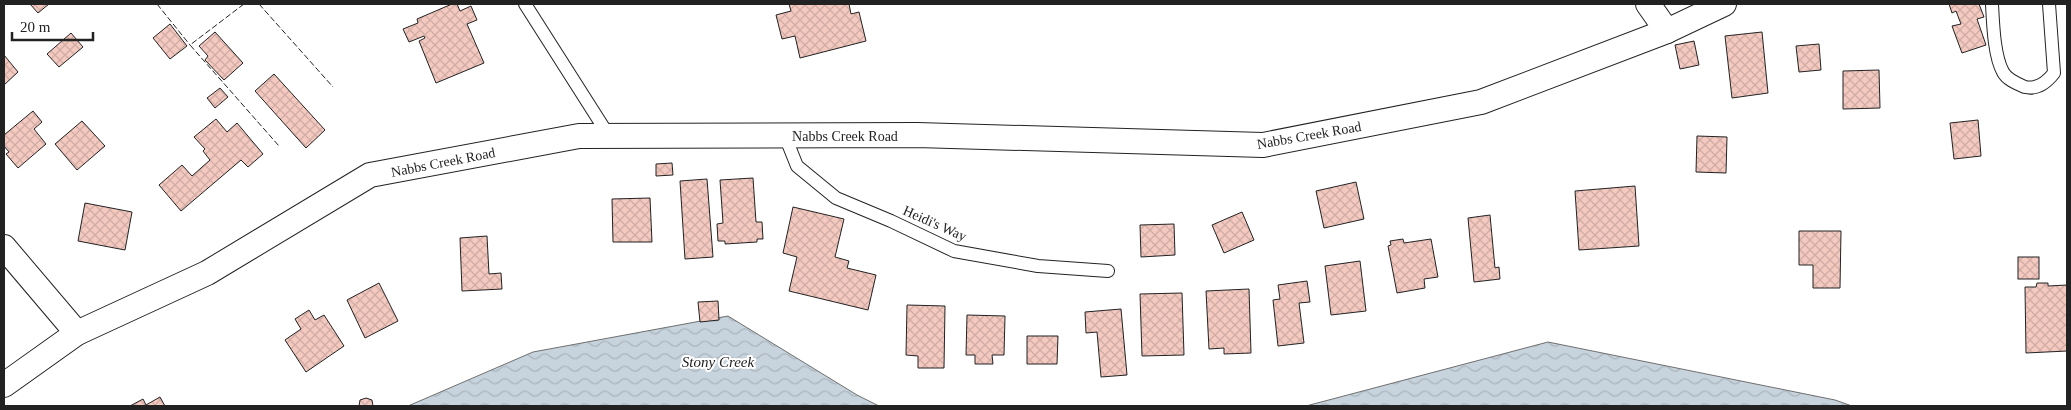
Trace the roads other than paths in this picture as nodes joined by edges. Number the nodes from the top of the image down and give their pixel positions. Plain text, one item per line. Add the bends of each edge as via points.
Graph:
1 (525, 4) edge
2 (1648, 4) edge
3 (1724, 4) edge
4 (1992, 4) edge
5 (2049, 4) edge
6 (1667, 31) junction
7 (609, 136) junction
8 (785, 136) junction
9 (4, 247) edge
10 (1108, 270) dead end
11 (77, 333) junction
12 (4, 385) edge

1 - 7 lane
2 - 6 street
3 - 6 street, Nabbs Creek Road
4 - 5 lane via 2003,73 2016,84 2031,88 2046,83 2054,73
6 - 8 street, Nabbs Creek Road via 1481,102 1262,145
7 - 8 street, Nabbs Creek Road
7 - 11 street, Nabbs Creek Road via 579,136 370,175 207,273
8 - 10 lane, Heidi's Way via 797,166 836,198 954,251 1038,266
9 - 11 street
11 - 12 street, Nabbs Creek Road

